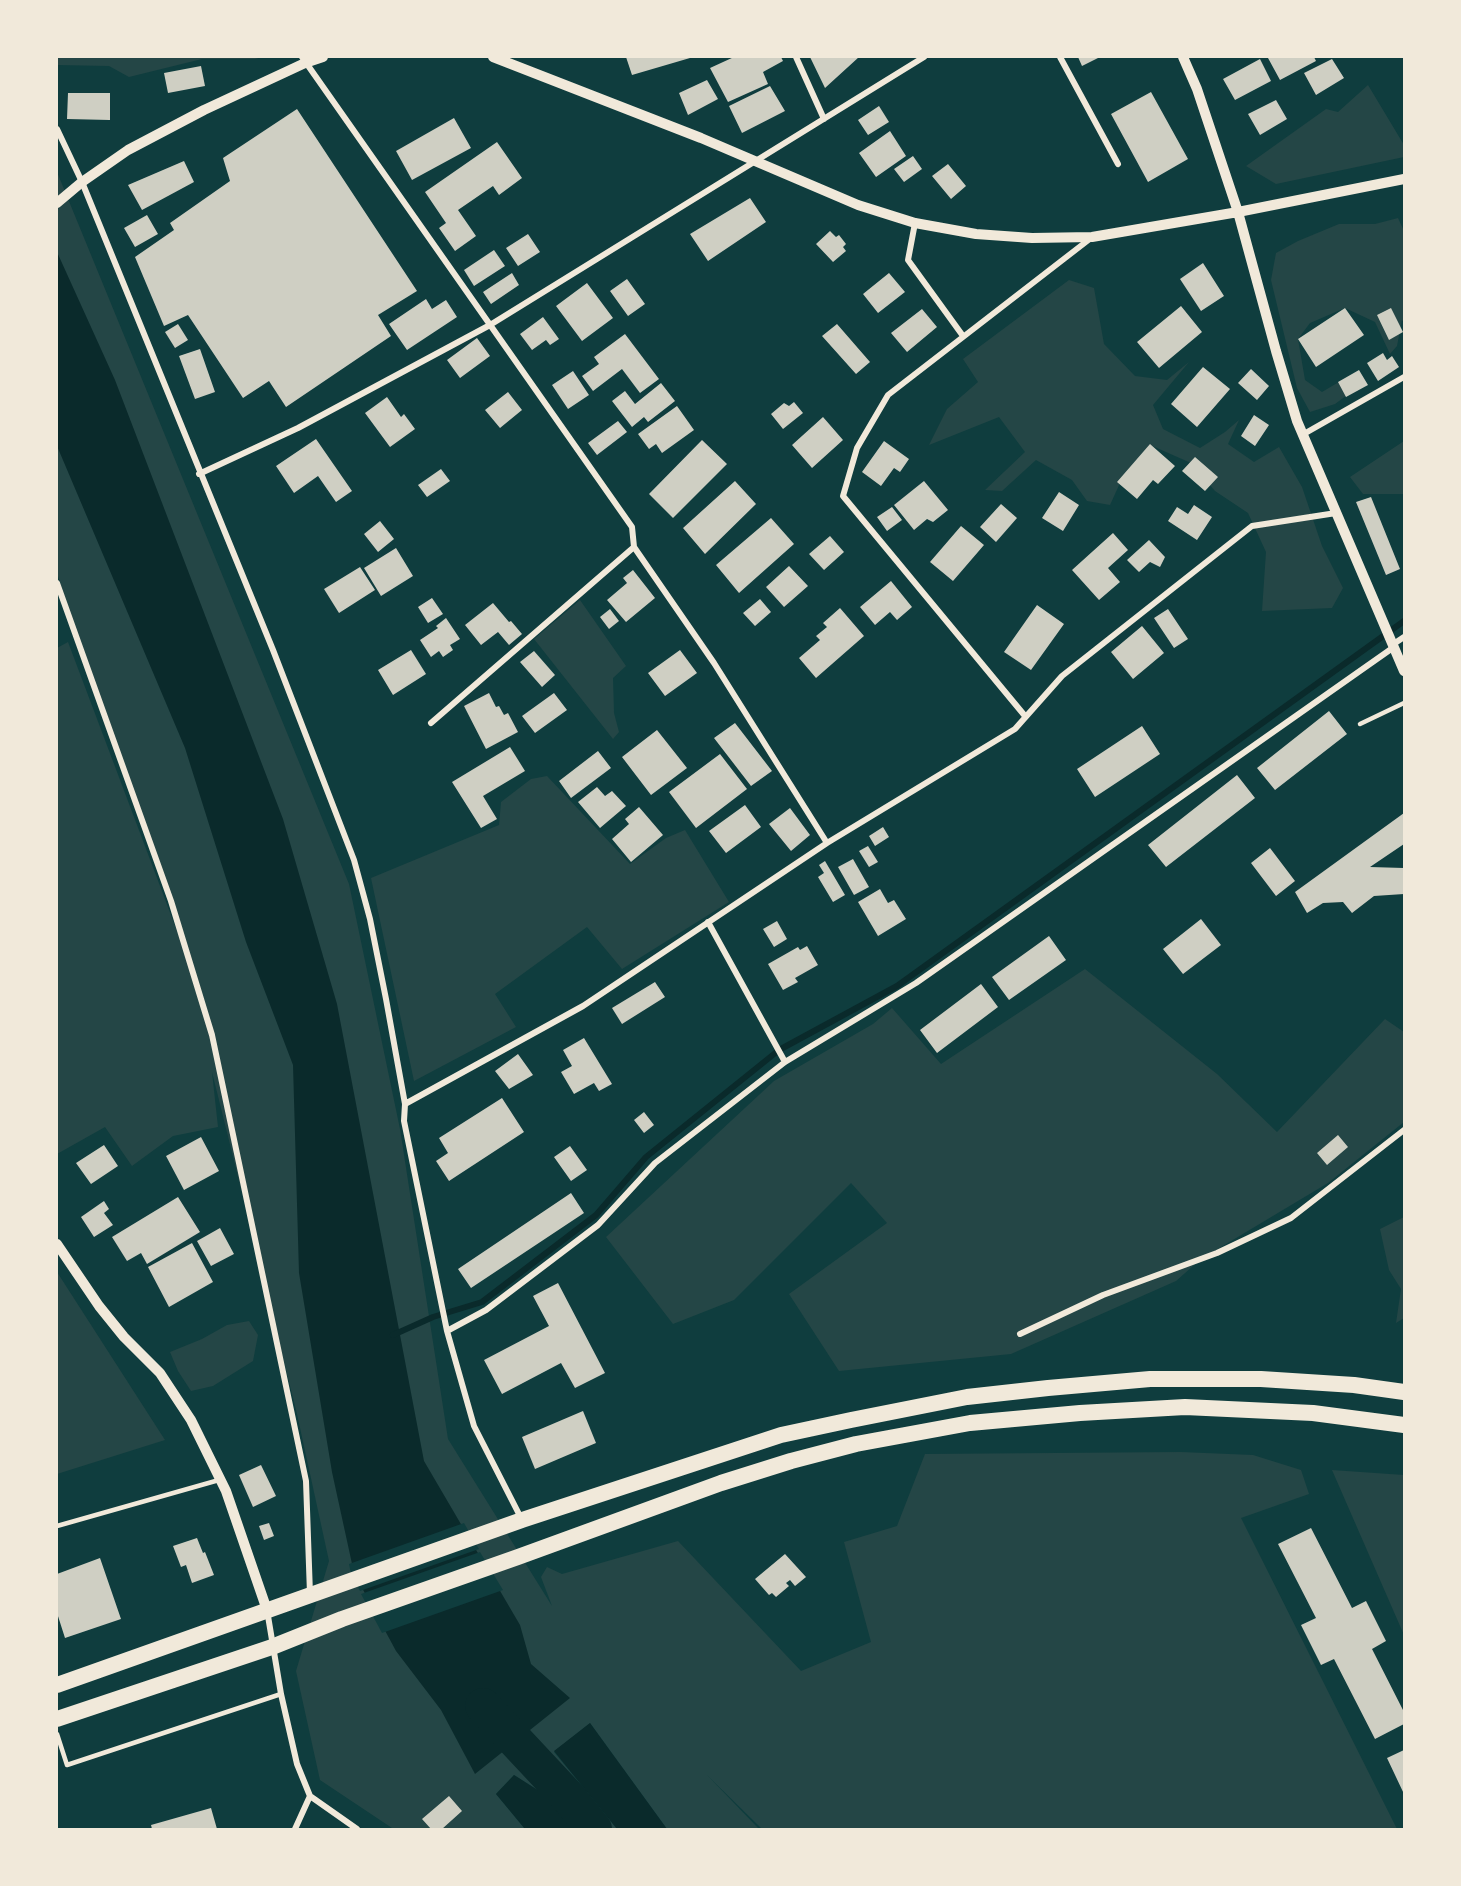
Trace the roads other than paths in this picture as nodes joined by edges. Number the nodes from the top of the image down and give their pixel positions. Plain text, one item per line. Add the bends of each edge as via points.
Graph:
1 (324, 57) edge
2 (493, 57) edge
3 (796, 57) edge
4 (924, 57) edge
5 (1060, 57) edge
6 (1182, 57) edge
7 (304, 60) edge
8 (824, 119) junction
9 (57, 129) edge
10 (755, 161) junction
11 (1118, 164) dead end
12 (1404, 179) edge
13 (82, 182) junction
14 (57, 203) edge
15 (1238, 212) junction
16 (915, 223) junction
17 (1092, 237) junction
18 (490, 325) junction
19 (963, 336) junction
20 (1404, 377) edge
21 (1302, 435) junction
22 (200, 474) junction
23 (1336, 513) junction
24 (634, 547) junction
25 (57, 583) edge
26 (1404, 637) edge
27 (1393, 646) junction
28 (1404, 671) edge
29 (1404, 703) edge
30 (1025, 716) junction
31 (431, 723) dead end
32 (1360, 724) dead end
33 (827, 843) junction
34 (708, 922) junction
35 (785, 1062) junction
36 (405, 1104) junction
37 (1404, 1130) edge
38 (57, 1244) edge
39 (447, 1331) junction
40 (1020, 1334) dead end
41 (1404, 1392) edge
42 (1404, 1425) edge
43 (221, 1479) junction
44 (514, 1522) junction
45 (57, 1526) edge
46 (310, 1595) junction
47 (267, 1610) junction
48 (272, 1647) junction
49 (57, 1685) edge
50 (281, 1694) junction
51 (57, 1719) edge
52 (57, 1734) edge
53 (310, 1796) junction
54 (295, 1829) edge
55 (357, 1829) edge

1 - 7 street
2 - 10 street
3 - 8 street
4 - 8 street
5 - 11 street
6 - 15 street via 1197,89
7 - 13 street via 128,150
7 - 18 street
8 - 10 street
9 - 13 street
10 - 16 street via 858,205
10 - 18 street
12 - 15 street
13 - 14 street
13 - 22 street
15 - 17 street
15 - 21 street
16 - 17 street via 976,234
16 - 19 street via 908,260
17 - 19 street
18 - 22 street via 298,428
18 - 24 street via 632,527
19 - 30 street via 888,395 857,448 843,496
20 - 21 street
21 - 23 street
22 - 36 street via 354,860 373,931
23 - 27 street
23 - 30 street via 1252,526 1062,676
24 - 31 street
24 - 33 street via 714,663
25 - 46 street via 171,901 215,1044 306,1481
26 - 27 street
27 - 28 street
27 - 35 street via 916,983
29 - 32 lane
30 - 33 street via 1015,729
33 - 34 street
34 - 35 street
34 - 36 street via 583,1005
35 - 39 street via 655,1163 598,1225 486,1310
36 - 39 street via 404,1121
37 - 40 street via 1291,1218 1217,1253 1103,1295
38 - 43 street via 99,1306 160,1373 191,1420
39 - 44 street via 474,1426
41 - 44 highway via 1261,1379 1150,1379 967,1397 781,1435
42 - 48 highway via 1312,1413 1185,1407 970,1423 856,1444 721,1483
43 - 45 lane
43 - 47 street
44 - 46 highway
46 - 47 highway
47 - 48 street
47 - 49 highway
48 - 50 street
48 - 51 highway
50 - 52 lane via 68,1765
50 - 53 street via 297,1764
53 - 54 street
53 - 55 street

